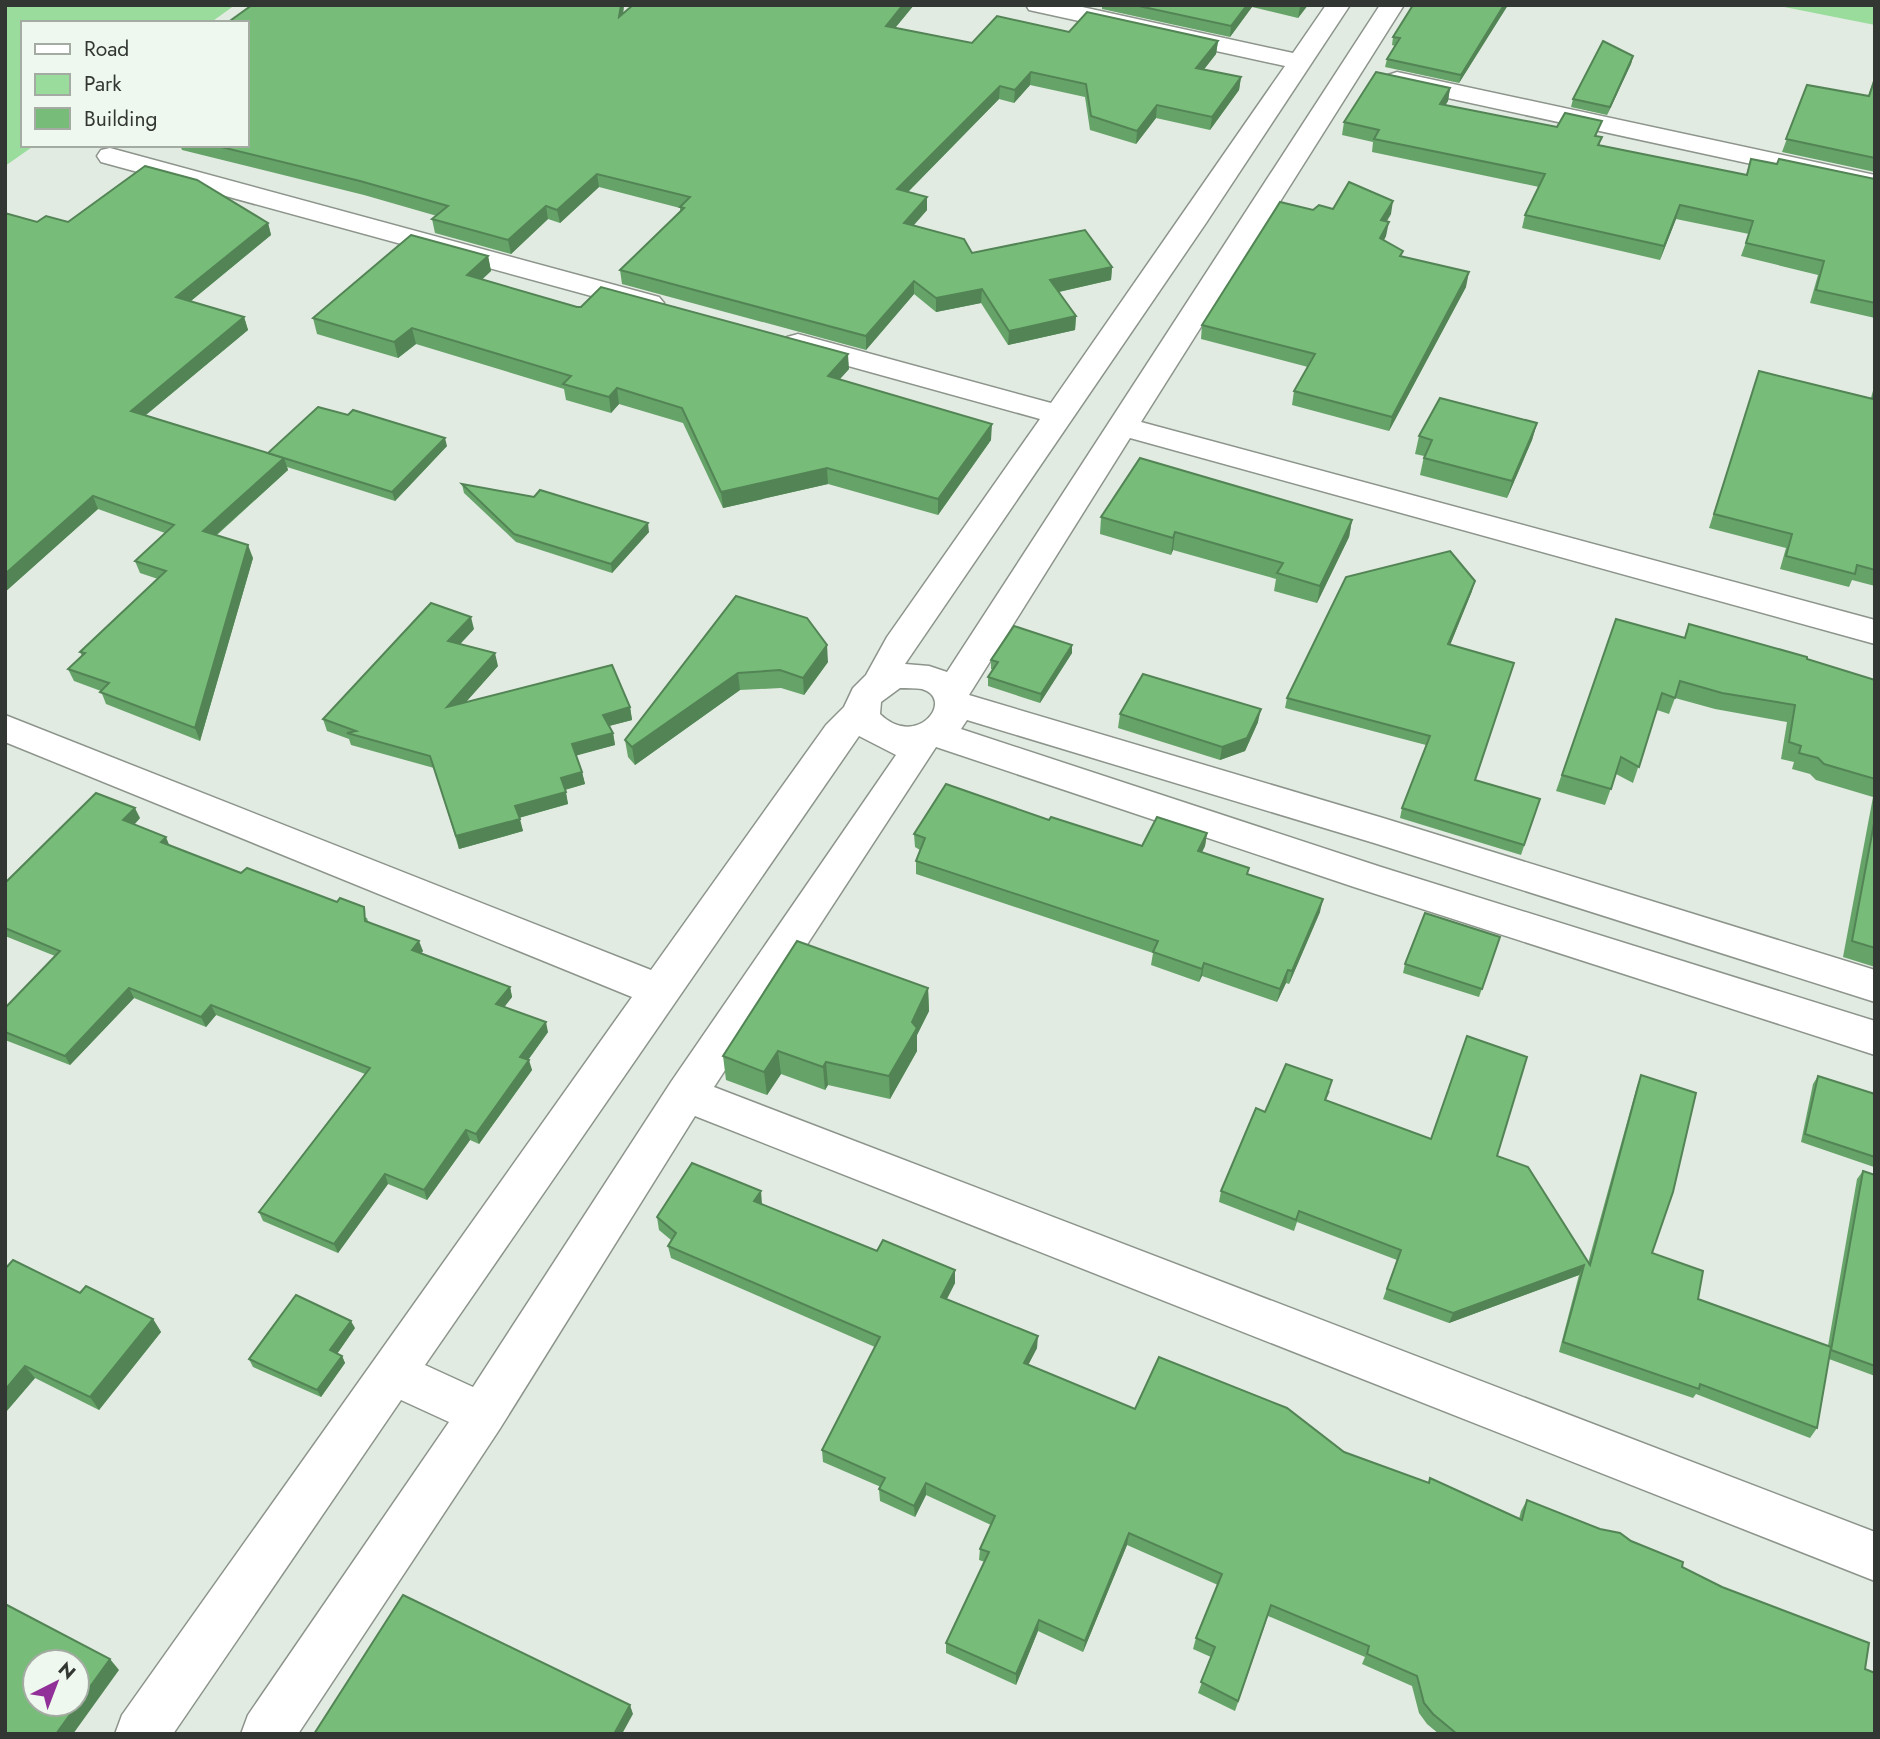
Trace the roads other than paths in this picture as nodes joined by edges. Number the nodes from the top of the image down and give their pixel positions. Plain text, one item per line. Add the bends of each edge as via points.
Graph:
1 (1038, 5) edge
2 (1338, 5) edge
3 (1392, 5) edge
4 (1300, 62) junction
5 (1351, 71) junction
6 (110, 156) dead end
7 (1875, 183) edge
8 (1192, 223) junction
9 (1243, 235) junction
10 (672, 309) edge
11 (765, 334) edge
12 (1060, 415) junction
13 (1121, 426) junction
14 (1875, 632) edge
15 (872, 695) junction
16 (941, 717) junction
17 (5, 728) edge
18 (1383, 832) junction
19 (1368, 877) junction
20 (1875, 986) edge
21 (657, 990) junction
22 (1875, 1038) edge
23 (686, 1094) junction
24 (394, 1374) junction
25 (482, 1414) junction
26 (1875, 1557) edge
27 (141, 1734) edge
28 (267, 1734) edge

1 - 4 street
2 - 4 street
3 - 5 street
4 - 8 street
5 - 7 street
5 - 9 street
6 - 10 street
8 - 9 street
8 - 12 street
9 - 13 street
11 - 12 street
12 - 15 street via 899,645
13 - 14 street
13 - 16 street
15 - 16 street via 896,676 928,677 942,684
15 - 16 street via 866,721 876,730 905,740
15 - 21 street via 839,734
16 - 18 street
16 - 19 street
16 - 23 street
17 - 21 street
18 - 19 street
18 - 20 street
19 - 22 street
21 - 24 street
23 - 25 street
23 - 26 street
24 - 25 street
24 - 27 street
25 - 28 street

